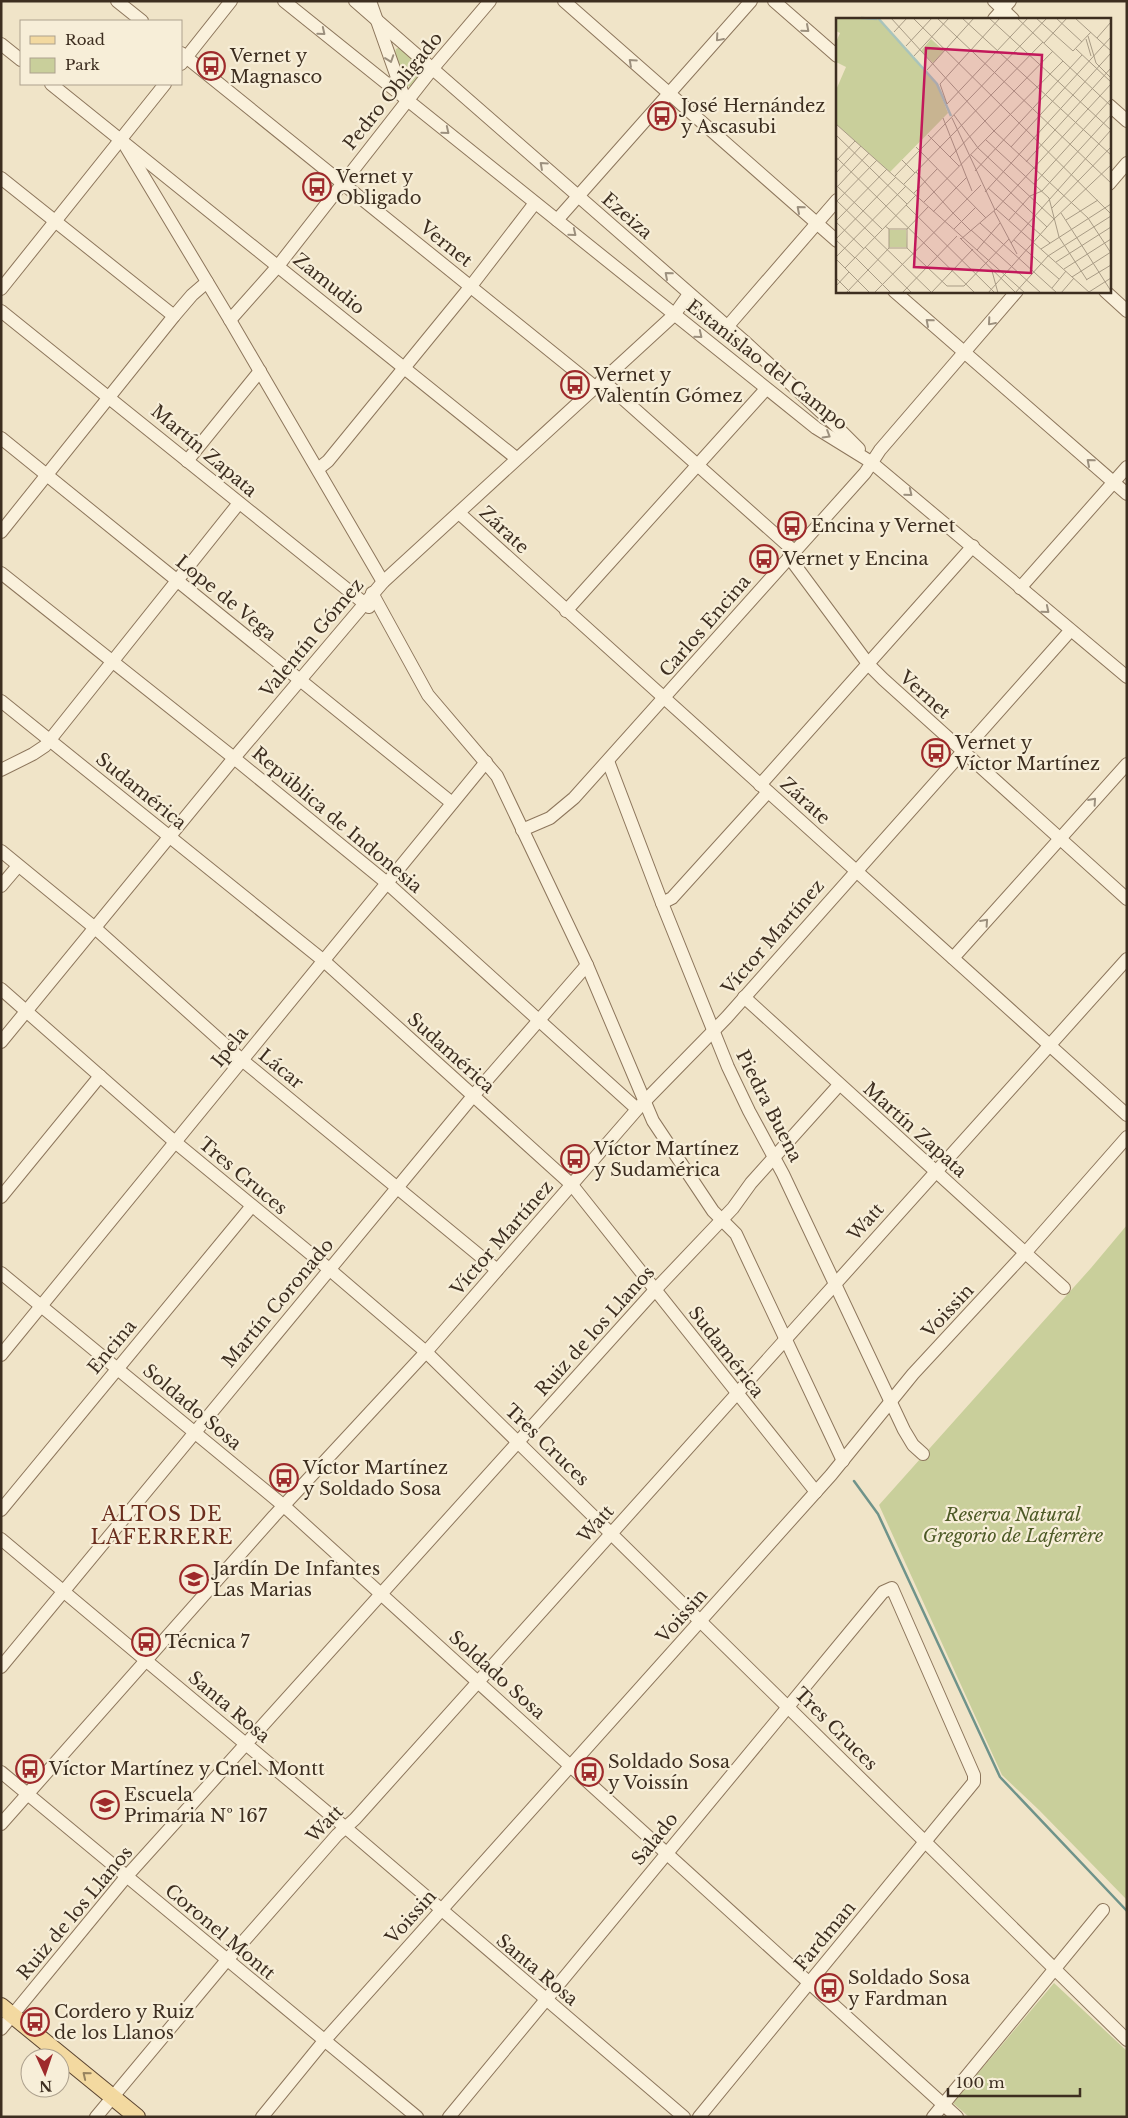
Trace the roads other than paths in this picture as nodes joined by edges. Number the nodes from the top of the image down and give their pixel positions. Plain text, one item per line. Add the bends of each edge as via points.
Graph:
1 (116, 1) edge
2 (231, 1) edge
3 (284, 1) edge
4 (355, 1) edge
5 (370, 1) edge
6 (490, 1) edge
7 (564, 1) edge
8 (751, 1) edge
9 (774, 1) edge
10 (1000, 8) edge
11 (1012, 18) edge
12 (141, 20) edge
13 (377, 20) junction
14 (1, 44) edge
15 (836, 55) edge
16 (183, 58) edge
17 (20, 59) edge
18 (433, 68) junction
19 (52, 85) edge
20 (164, 85) edge
21 (669, 94) junction
22 (406, 99) junction
23 (1110, 106) edge
24 (1127, 121) edge
25 (121, 138) junction
26 (1127, 163) edge
27 (1, 178) edge
28 (342, 183) junction
29 (1110, 183) edge
30 (579, 198) junction
31 (836, 201) edge
32 (535, 203) junction
33 (557, 220) junction
34 (55, 221) junction
35 (817, 223) junction
36 (836, 240) edge
37 (278, 266) junction
38 (207, 282) junction
39 (471, 286) junction
40 (1, 289) edge
41 (895, 292) edge
42 (1016, 292) edge
43 (1106, 292) edge
44 (689, 294) junction
45 (1, 311) edge
46 (1127, 311) edge
47 (674, 315) junction
48 (174, 316) junction
49 (230, 320) junction
50 (727, 327) junction
51 (964, 352) junction
52 (405, 367) junction
53 (260, 371) junction
54 (599, 383) junction
55 (766, 389) junction
56 (111, 397) junction
57 (1, 438) edge
58 (516, 458) junction
59 (187, 460) junction
60 (871, 462) junction
61 (698, 465) junction
62 (1127, 467) edge
63 (318, 470) junction
64 (47, 475) junction
65 (1113, 482) junction
66 (1127, 494) edge
67 (239, 503) junction
68 (459, 512) junction
69 (1, 532) edge
70 (973, 546) junction
71 (791, 554) junction
72 (1, 573) edge
73 (177, 580) junction
74 (383, 582) junction
75 (1020, 588) junction
76 (368, 598) junction
77 (566, 610) junction
78 (1070, 631) junction
79 (112, 661) junction
80 (869, 665) junction
81 (1127, 677) edge
82 (300, 681) junction
83 (664, 698) junction
84 (1, 701) edge
85 (50, 740) junction
86 (962, 752) junction
87 (234, 758) junction
88 (486, 762) junction
89 (608, 762) junction
90 (1127, 764) edge
91 (1, 770) edge
92 (764, 788) junction
93 (452, 803) junction
94 (522, 830) junction
95 (169, 837) junction
96 (1059, 839) junction
97 (1, 851) edge
98 (18, 866) junction
99 (855, 870) junction
100 (387, 883) junction
101 (1, 886) edge
102 (1127, 899) edge
103 (662, 903) junction
104 (95, 928) junction
105 (953, 958) junction
106 (1127, 959) edge
107 (324, 961) junction
108 (586, 965) junction
109 (1, 989) edge
110 (744, 997) junction
111 (27, 1011) junction
112 (538, 1020) junction
113 (713, 1031) junction
114 (1, 1042) edge
115 (1048, 1044) junction
116 (242, 1060) junction
117 (100, 1076) junction
118 (839, 1085) junction
119 (472, 1096) junction
120 (641, 1105) junction
121 (1127, 1115) edge
122 (1127, 1138) edge
123 (175, 1142) junction
124 (774, 1157) junction
125 (935, 1171) junction
126 (572, 1185) junction
127 (397, 1186) junction
128 (1, 1197) edge
129 (251, 1207) junction
130 (722, 1220) junction
131 (1026, 1252) junction
132 (329, 1269) junction
133 (497, 1270) junction
134 (1, 1273) edge
135 (835, 1283) junction
136 (1064, 1288) dead end
137 (656, 1290) junction
138 (42, 1306) junction
139 (784, 1339) junction
140 (426, 1352) junction
141 (1, 1355) edge
142 (118, 1367) junction
143 (736, 1393) junction
144 (891, 1401) junction
145 (195, 1431) junction
146 (518, 1442) junction
147 (923, 1454) dead end
148 (843, 1461) junction
149 (816, 1492) junction
150 (284, 1506) junction
151 (1, 1510) edge
152 (611, 1533) junction
153 (1, 1539) edge
154 (64, 1592) junction
155 (382, 1594) junction
156 (701, 1621) junction
157 (147, 1660) junction
158 (1, 1667) edge
159 (478, 1681) junction
160 (788, 1706) junction
161 (246, 1744) junction
162 (571, 1766) junction
163 (1, 1772) edge
164 (974, 1775) joint
165 (27, 1793) junction
166 (1, 1824) edge
167 (346, 1828) junction
168 (926, 1842) junction
169 (667, 1852) junction
170 (126, 1877) junction
171 (1103, 1910) dead end
172 (441, 1911) junction
173 (227, 1960) junction
174 (1054, 1969) junction
175 (810, 1982) junction
176 (546, 2000) junction
177 (7, 2010) edge
178 (1, 2029) edge
179 (1127, 2040) edge
180 (324, 2041) junction
181 (113, 2096) junction
182 (943, 2104) junction
183 (96, 2117) edge
184 (137, 2117) edge
185 (262, 2117) edge
186 (417, 2117) edge
187 (449, 2117) edge
188 (684, 2117) edge
189 (699, 2117) edge
190 (933, 2117) edge
191 (956, 2117) edge

1 - 12 street
2 - 16 street
3 -> 22 street, Estanislao del Campo
4 - 13 street, Ezeiza
5 - 13 street
6 - 18 street, Pedro Obligado
21 -> 7 street
8 -> 21 street
9 -> 15 street
10 - 11 street
13 - 18 street, Ezeiza
13 -> 22 street
14 - 17 street
16 - 28 street, Vernet
18 - 22 street, Pedro Obligado
30 -> 18 street, Ezeiza
19 - 25 street, Zamudio
20 - 25 street
21 - 30 street
35 -> 21 street
22 - 28 street, Pedro Obligado
22 -> 32 street, Estanislao del Campo
23 - 24 street
25 - 34 street
25 - 37 street, Zamudio
25 - 38 street
26 - 29 street
27 - 34 street
28 - 37 street, Pedro Obligado
28 - 39 street, Vernet
30 - 33 street
44 -> 30 street, Ezeiza
31 - 35 street
32 - 33 street, Estanislao del Campo
32 - 39 street
33 -> 47 street, Estanislao del Campo
34 - 40 street
34 - 48 street
35 - 36 street
35 - 50 street
37 - 49 street, Pedro Obligado
37 - 52 street, Zamudio
38 - 48 street
38 - 49 street
39 - 52 street
39 - 54 street, Vernet
51 -> 41 street
42 -> 51 street, Carlos Encina
43 - 46 street
44 - 47 street, Valentín Gómez
44 - 50 street, Ezeiza
45 - 56 street, Martín Zapata
47 - 54 street, Valentín Gómez
47 -> 55 street, Estanislao del Campo
48 - 56 street
49 - 53 street
50 - 60 street, Ezeiza via 832,422
51 - 60 street, Carlos Encina
65 -> 51 street
52 - 58 street, Zamudio
52 - 63 street
53 - 59 street
53 - 63 street
54 - 58 street, Valentín Gómez
54 - 61 street, Vernet
55 -> 60 street, Estanislao del Campo via 816,428
55 - 61 street
56 - 59 street, Martín Zapata
56 - 64 street
57 - 64 street, Lope de Vega
58 - 68 street, Valentín Gómez
59 - 67 street, Martín Zapata
60 -> 70 street, Estanislao del Campo
60 - 71 street, Carlos Encina via 865,473
61 - 71 street, Vernet
61 - 77 street
62 - 65 street
63 - 74 street
64 - 69 street
64 - 73 street, Lope de Vega
65 - 66 street
65 - 75 street
67 - 73 street
67 - 76 street, Martín Zapata
68 - 74 street, Valentín Gómez
68 - 77 street, Zárate
70 - 75 street, Estanislao del Campo
70 - 80 street
71 - 80 street, Vernet
71 - 83 street, Carlos Encina
72 - 79 street, República de Indonesia
73 - 79 street
73 - 82 street, Lope de Vega
74 - 76 street, Valentín Gómez
75 -> 78 street, Estanislao del Campo
76 - 82 street, Valentín Gómez
76 - 88 street, Martín Zapata via 384,618 428,695
77 - 83 street, Zárate
78 - 81 street, Estanislao del Campo
78 - 86 street, Víctor Martínez
79 - 85 street
79 - 87 street, República de Indonesia
80 - 86 street, Vernet
80 - 92 street
82 - 87 street, Valentín Gómez
82 - 93 street, Lope de Vega
83 - 89 street, Carlos Encina
83 - 92 street, Zárate
84 - 85 street, Sudamérica
85 - 91 street via 41,750
85 - 95 street, Sudamérica
86 - 96 street, Vernet
86 - 99 street, Víctor Martínez
87 - 95 street, Valentín Gómez
87 - 100 street, República de Indonesia
88 - 93 street, Ipela
88 - 94 street via 497,776
89 - 94 street, Carlos Encina via 564,808
89 - 103 street, Piedra Buena
96 -> 90 street
92 - 99 street, Zárate
92 - 103 street via 672,898
93 - 100 street, Ipela
94 - 108 street
95 - 104 street, Valentín Gómez
95 - 107 street, Sudamérica
96 - 102 street, Vernet
105 -> 96 street
97 - 98 street, Lácar
98 - 101 street
98 - 104 street, Lácar
99 - 105 street, Zárate
99 - 110 street, Víctor Martínez
100 - 107 street, Ipela
100 - 112 street, República de Indonesia
103 - 113 street, Piedra Buena
104 - 111 street, Valentín Gómez
104 - 116 street, Lácar
105 - 115 street, Zárate
106 - 115 street, Watt
107 - 116 street, Ipela
107 - 119 street, Sudamérica
108 - 112 street, Martín Coronado
108 - 120 street
109 - 111 street, Tres Cruces
110 - 113 street, Víctor Martínez
110 - 118 street, Martín Zapata
111 - 114 street, Valentín Gómez
111 - 117 street, Tres Cruces
112 - 119 street, Martín Coronado
112 - 120 street, República de Indonesia
113 - 120 street, Víctor Martínez
113 - 124 street, Piedra Buena
115 - 121 street, Zárate
115 - 125 street, Watt
116 - 123 street, Ipela
116 - 127 street, Lácar
117 - 123 street, Tres Cruces
117 - 128 street
118 - 124 street, Ruiz de los Llanos
118 - 125 street, Martín Zapata
119 - 126 street, Sudamérica
119 - 127 street, Martín Coronado
120 - 126 street, Víctor Martínez
120 - 130 street via 709,1206
122 - 131 street, Voissin
123 - 129 street, Tres Cruces
123 - 138 street, Ipela
124 - 130 street, Ruiz de los Llanos
124 - 135 street, Piedra Buena
125 - 131 street, Martín Zapata
125 - 135 street, Watt
126 - 133 street, Víctor Martínez
126 - 137 street, Sudamérica
127 - 132 street, Martín Coronado
127 - 133 street, Lácar
129 - 132 street, Tres Cruces
129 - 142 street, Encina
130 - 137 street, Ruiz de los Llanos
130 - 139 street via 736,1234
131 - 136 street, Martín Zapata
131 - 144 street, Voissin
132 - 140 street, Tres Cruces
132 - 145 street, Martín Coronado
133 - 140 street, Víctor Martínez
134 - 138 street, Soldado Sosa
135 - 139 street, Watt
135 - 144 street, Piedra Buena
137 - 143 street, Sudamérica
137 - 146 street, Ruiz de los Llanos
138 - 141 street, Ipela
138 - 142 street, Soldado Sosa
139 - 143 street, Watt
139 - 148 street
140 - 146 street, Tres Cruces
140 - 150 street, Víctor Martínez
142 - 145 street, Soldado Sosa
142 - 151 street, Encina
143 - 149 street, Sudamérica
143 - 152 street, Watt
144 - 147 street, Piedra Buena via 908,1439
144 - 148 street, Voissin
145 - 150 street, Soldado Sosa
145 - 154 street, Martín Coronado
146 - 152 street, Tres Cruces
146 - 155 street, Ruiz de los Llanos
148 - 149 street, Voissin
149 - 156 street, Voissin
150 - 155 street, Soldado Sosa
150 - 157 street, Víctor Martínez
152 - 156 street, Tres Cruces
152 - 159 street, Watt
153 - 154 street, Santa Rosa
154 - 157 street, Santa Rosa
154 - 158 street, Martín Coronado
155 - 159 street, Soldado Sosa
155 - 161 street, Ruiz de los Llanos
156 - 160 street, Tres Cruces
156 - 162 street, Voissin
157 - 161 street, Santa Rosa
157 - 165 street, Víctor Martínez
159 - 162 street, Soldado Sosa
159 - 167 street, Watt
160 - 164 street, Salado via 883,1592 892,1588
160 - 168 street, Tres Cruces
160 - 169 street, Salado
161 - 167 street, Santa Rosa
161 - 170 street, Ruiz de los Llanos
162 - 169 street, Soldado Sosa
162 - 172 street, Voissin
163 - 165 street, Coronel Montt
164 - 168 street, Fardman via 971,1787
165 - 166 street, Víctor Martínez
165 - 170 street, Coronel Montt
167 - 172 street, Santa Rosa
167 - 173 street, Watt
168 - 174 street, Tres Cruces
168 - 175 street, Fardman
169 - 175 street, Soldado Sosa
169 - 176 street, Salado
170 - 173 street, Coronel Montt
170 - 177 street, Ruiz de los Llanos
171 - 174 street
172 - 176 street, Santa Rosa
172 - 180 street, Voissin
173 - 180 street, Coronel Montt
173 - 181 street, Watt
174 - 179 street, Tres Cruces
174 - 182 street
175 - 182 street, Soldado Sosa
175 - 189 street, Fardman
176 - 187 street, Salado
176 - 188 street, Santa Rosa
177 - 178 street, Ruiz de los Llanos
181 -> 177 main road
180 - 185 street, Voissin
180 - 186 street, Coronel Montt
181 - 183 street, Watt
181 - 184 main road
182 - 190 street
182 - 191 street, Soldado Sosa

